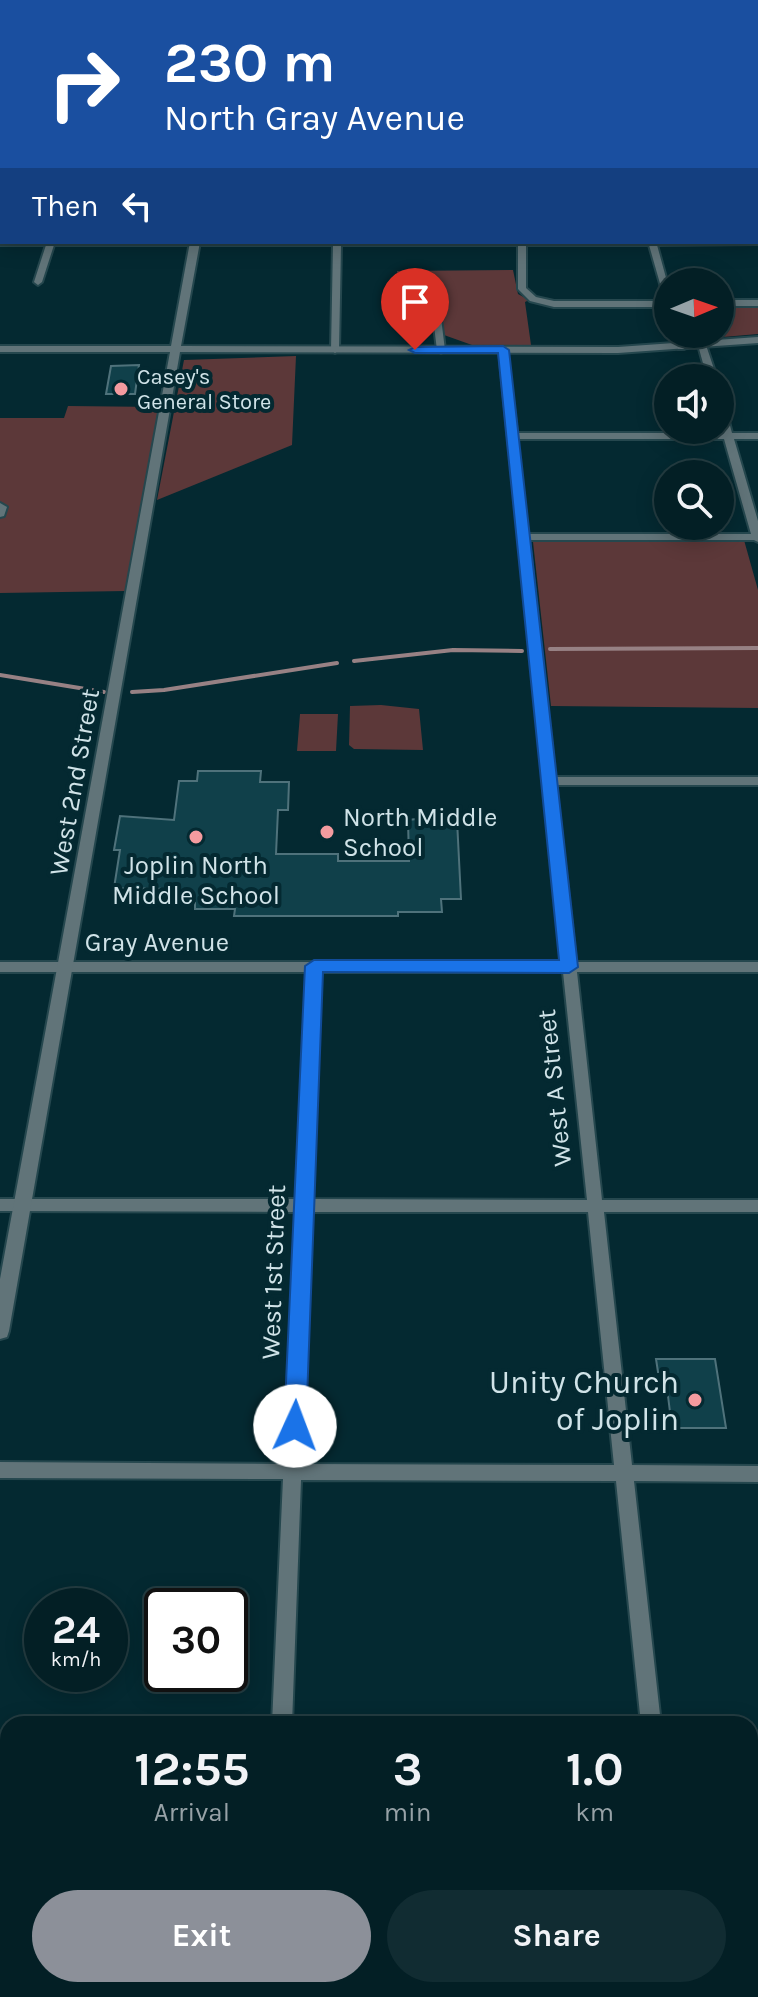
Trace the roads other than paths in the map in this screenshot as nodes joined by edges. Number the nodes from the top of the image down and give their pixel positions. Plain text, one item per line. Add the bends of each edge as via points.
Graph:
1 (50, 244) edge
2 (195, 244) edge
3 (337, 244) edge
4 (522, 244) edge
5 (653, 244) edge
6 (659, 268) edge
7 (432, 278) dead end
8 (38, 282) dead end
9 (654, 302) edge
10 (734, 303) edge
11 (758, 303) edge
12 (758, 340) edge
13 (734, 342) edge
14 (654, 347) edge
15 (0, 349) edge
16 (335, 350) junction
17 (441, 350) junction
18 (503, 350) junction
19 (175, 351) junction
20 (513, 436) junction
21 (654, 436) edge
22 (734, 436) edge
23 (758, 436) edge
24 (731, 444) edge
25 (0, 506) edge
26 (0, 514) edge
27 (523, 537) junction
28 (758, 537) edge
29 (549, 781) junction
30 (758, 781) edge
31 (314, 966) junction
32 (0, 967) edge
33 (65, 967) junction
34 (569, 967) junction
35 (758, 967) edge
36 (0, 1205) edge
37 (23, 1205) junction
38 (304, 1205) junction
39 (595, 1206) junction
40 (758, 1206) edge
41 (0, 1331) edge
42 (0, 1470) edge
43 (293, 1470) junction
44 (623, 1474) junction
45 (758, 1474) edge
46 (282, 1716) edge
47 (650, 1716) edge

1 - 8 street
2 - 19 street, West 2nd Street
3 - 16 street
4 - 9 street via 522,289 536,301
5 - 6 street
7 - 17 street
10 - 11 street
12 - 13 street
14 - 18 street
15 - 19 street
16 - 17 street
16 - 19 street
17 - 18 street
18 - 20 street, West A Street
19 - 33 street, West 2nd Street
20 - 21 street
20 - 27 street, West A Street
22 - 23 street
24 - 28 street
25 - 26 street
27 - 28 street
27 - 29 street, West A Street
29 - 30 street
29 - 34 street, West A Street
31 - 33 street, Gray Avenue
31 - 34 street, Gray Avenue
31 - 38 street, West 1st Street
32 - 33 street, Gray Avenue
33 - 37 street, West 2nd Street
34 - 35 street, Gray Avenue
34 - 39 street, West A Street
36 - 37 street
37 - 38 street
37 - 41 street, West 2nd Street
38 - 39 street
38 - 43 street, West 1st Street
39 - 40 street
39 - 44 street, West A Street
42 - 43 street
43 - 44 street
43 - 46 street, West 1st Street
44 - 45 street
44 - 47 street, West A Street

